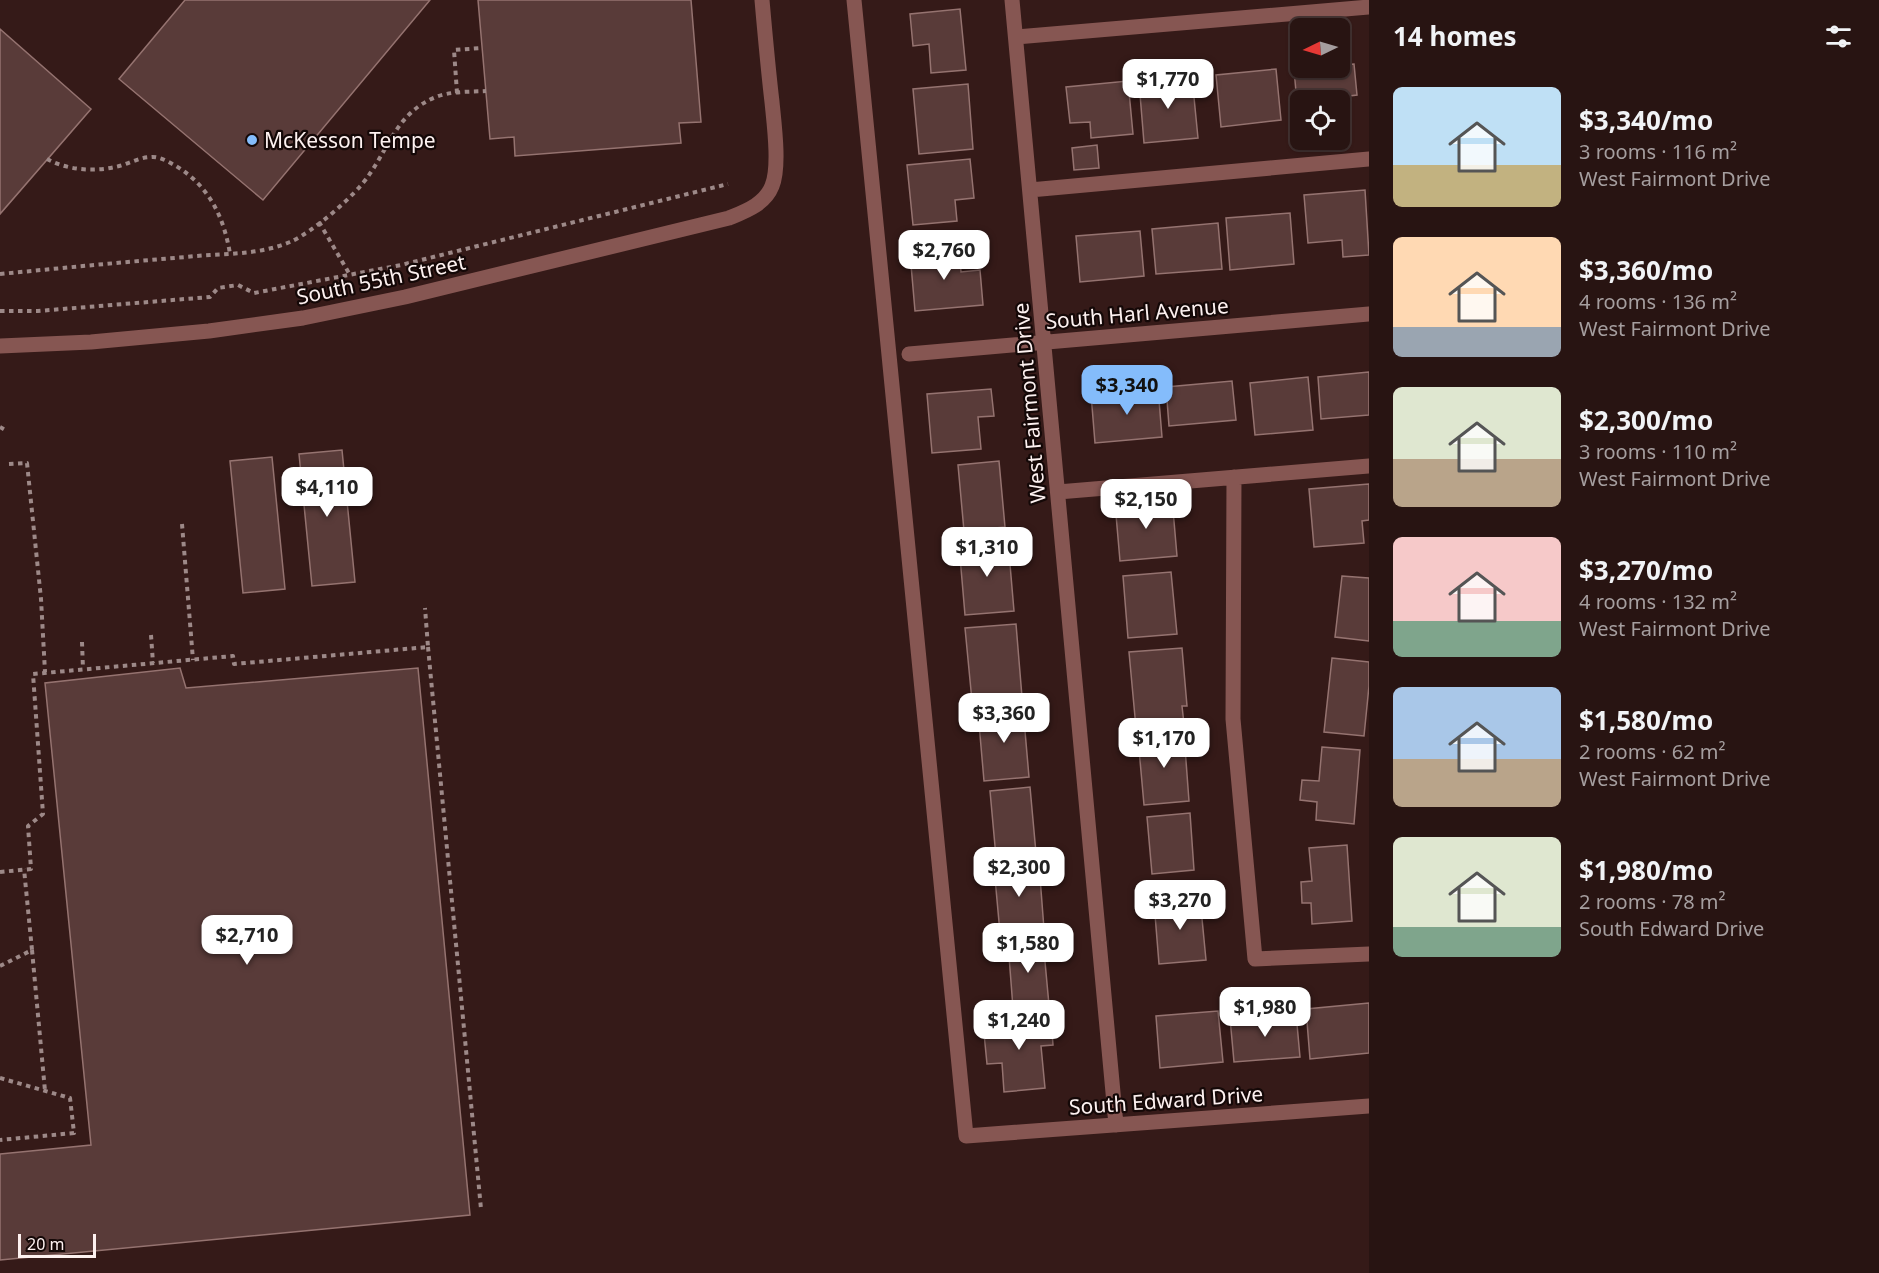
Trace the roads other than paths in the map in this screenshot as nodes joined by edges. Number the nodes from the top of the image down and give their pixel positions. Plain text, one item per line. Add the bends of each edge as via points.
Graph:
1 (762, 0) edge
2 (854, 0) edge
3 (1012, 0) edge
4 (1369, 7) edge
5 (1016, 37) junction
6 (1369, 159) edge
7 (1030, 190) junction
8 (1369, 314) edge
9 (1044, 342) junction
10 (0, 346) edge
11 (909, 354) dead end
12 (1369, 466) edge
13 (1234, 477) junction
14 (1058, 492) junction
15 (1369, 954) edge
16 (1369, 1106) edge
17 (1116, 1125) junction

1 - 10 street, South 55th Street via 775,136 773,185 762,201 729,218 303,318 91,342
2 - 17 street, South Edward Drive via 966,1136
3 - 5 street, West Fairmont Drive
4 - 5 street
5 - 7 street, West Fairmont Drive
6 - 7 street
7 - 9 street, West Fairmont Drive
8 - 9 street, South Harl Avenue
9 - 11 street, South Harl Avenue
9 - 14 street, West Fairmont Drive
12 - 13 street
13 - 14 street
13 - 15 street via 1233,719 1255,959
14 - 17 street, West Fairmont Drive
16 - 17 street, South Edward Drive

